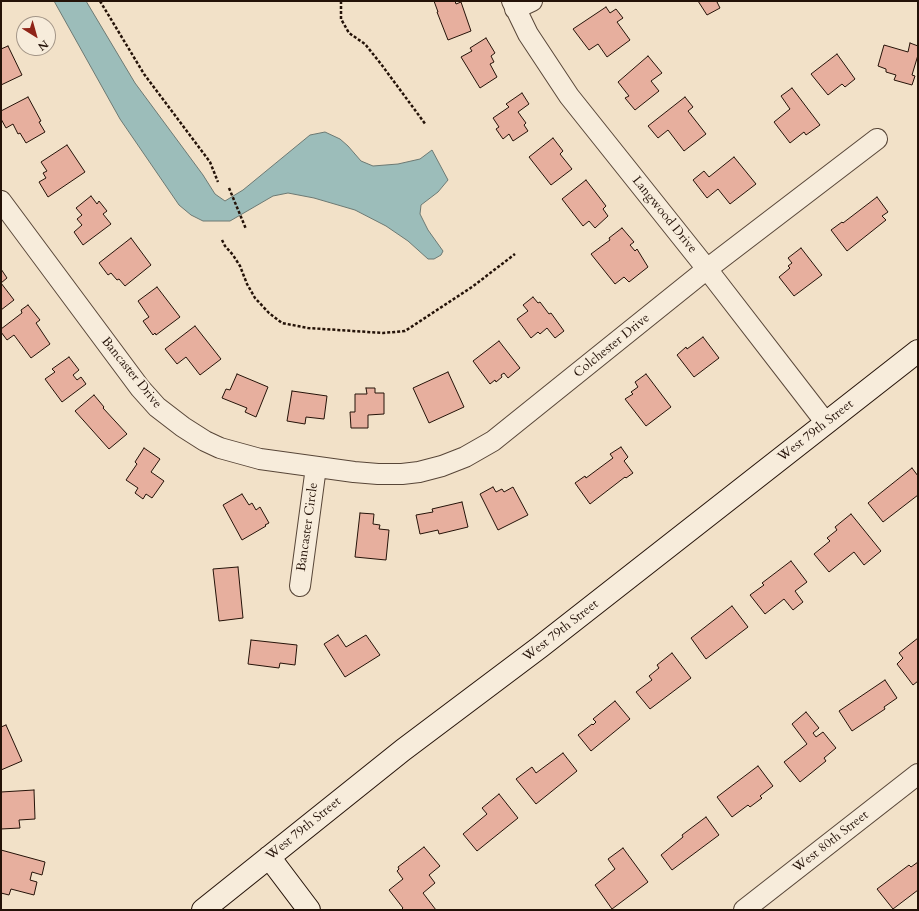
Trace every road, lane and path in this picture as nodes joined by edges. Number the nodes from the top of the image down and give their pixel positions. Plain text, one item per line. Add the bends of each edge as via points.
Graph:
1 (100, 1) edge
2 (341, 1) edge
3 (520, 4) edge
4 (426, 126) dead end
5 (877, 139) dead end
6 (218, 182) dead end
7 (229, 188) dead end
8 (1, 201) edge
9 (246, 229) dead end
10 (222, 240) dead end
11 (515, 254) dead end
12 (707, 269) junction
13 (918, 351) edge
14 (826, 423) junction
15 (316, 467) junction
16 (300, 586) dead end
17 (918, 774) edge
18 (269, 857) junction
19 (203, 910) edge
20 (309, 910) edge
21 (744, 910) edge

1 - 6 path via 144,74 210,162
2 - 4 path via 341,19 349,33 365,44
3 - 12 street, Langwood Drive via 537,49 569,96
5 - 12 street, Colchester Drive
7 - 9 path
8 - 15 street, Bancaster Drive via 140,388 164,412 190,432 220,448 260,459
10 - 11 path via 240,266 255,298 269,314 282,323 308,328 383,333 405,331 472,287
12 - 14 street, Langwood Drive
12 - 15 street, Colchester Drive via 506,432 480,450 442,466 402,474 372,474
13 - 14 main road, West 79th Street
14 - 18 main road, West 79th Street via 540,647 403,750
15 - 16 street, Bancaster Circle
17 - 21 street, West 80th Street
18 - 19 main road, West 79th Street
18 - 20 main road

